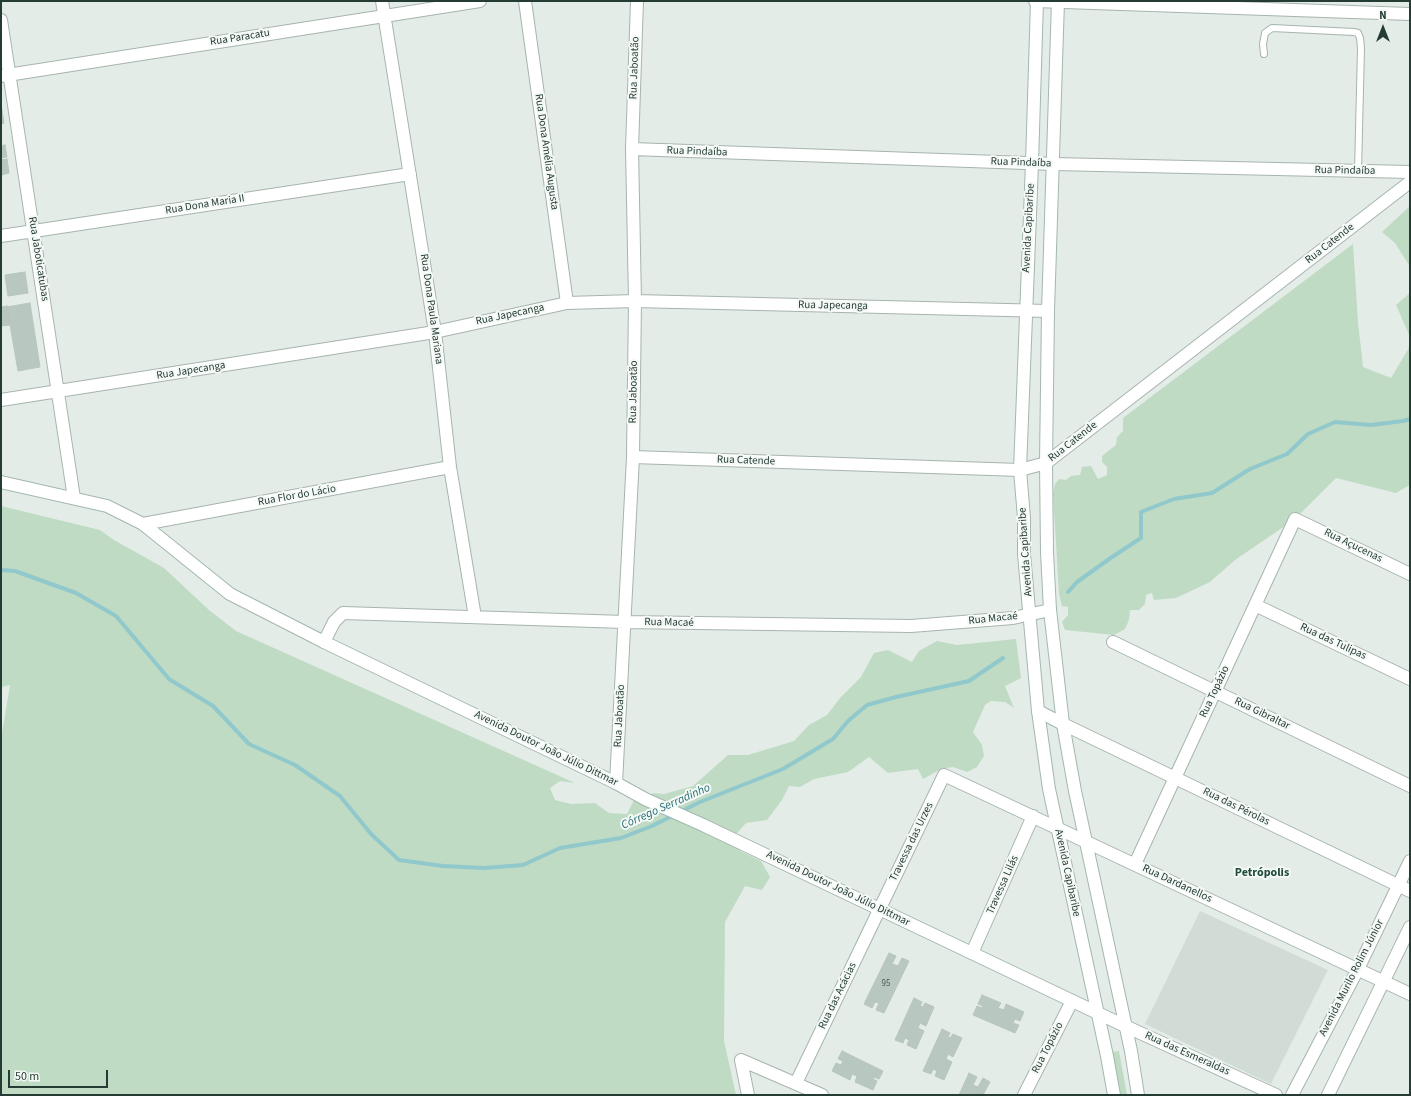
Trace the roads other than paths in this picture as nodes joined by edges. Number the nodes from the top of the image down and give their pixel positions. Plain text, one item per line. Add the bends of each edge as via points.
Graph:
1 (382, 1) edge
2 (480, 1) edge
3 (525, 1) edge
4 (637, 1) edge
5 (1037, 1) edge
6 (1058, 1) edge
7 (1410, 14) edge
8 (385, 16) junction
9 (1, 20) edge
10 (1264, 54) dead end
11 (5, 75) edge
12 (632, 149) junction
13 (1032, 163) junction
14 (1054, 164) junction
15 (1358, 171) junction
16 (1410, 172) edge
17 (410, 174) junction
18 (1410, 182) edge
19 (34, 231) junction
20 (1, 236) edge
21 (635, 301) junction
22 (567, 303) junction
23 (1026, 311) junction
24 (1048, 311) junction
25 (435, 332) junction
26 (58, 392) junction
27 (1, 400) edge
28 (632, 457) junction
29 (1046, 463) junction
30 (450, 467) junction
31 (1020, 470) junction
32 (1, 482) edge
33 (74, 498) junction
34 (1295, 519) joint
35 (143, 524) junction
36 (1410, 574) edge
37 (1255, 605) junction
38 (1050, 610) junction
39 (1030, 614) junction
40 (475, 617) junction
41 (625, 622) junction
42 (324, 642) junction
43 (1113, 642) dead end
44 (1410, 679) edge
45 (1215, 691) junction
46 (1038, 711) junction
47 (1063, 724) junction
48 (944, 775) joint
49 (1175, 778) junction
50 (616, 782) junction
51 (1410, 786) edge
52 (1033, 816) junction
53 (1058, 828) junction
54 (1085, 841) junction
55 (1410, 860) edge
56 (1135, 864) junction
57 (1398, 885) junction
58 (1410, 891) edge
59 (880, 909) junction
60 (1410, 927) edge
61 (972, 953) junction
62 (1358, 969) junction
63 (1384, 982) junction
64 (1410, 994) edge
65 (1072, 1001) junction
66 (1098, 1013) junction
67 (1125, 1026) junction
68 (796, 1083) junction
69 (748, 1095) edge
70 (822, 1095) edge
71 (1024, 1095) edge
72 (1114, 1095) edge
73 (1138, 1095) edge
74 (1276, 1095) edge
75 (1292, 1095) edge
76 (1328, 1095) edge

1 - 8 street, Rua Dona Paula Mariana
2 - 8 street, Rua Paracatu
3 - 22 street, Rua Dona Amélia Augusta
4 - 12 street, Rua Jaboatão
5 - 6 street
5 - 13 street, Avenida Capibaribe
6 - 7 street
6 - 14 street, Avenida Capibaribe
8 - 11 street, Rua Paracatu
8 - 17 street, Rua Dona Paula Mariana
9 - 11 street, Rua Jaboticatubas
10 - 15 lane via 1265,32 1272,28 1358,33 1361,48
11 - 19 street, Rua Jaboticatubas
12 - 13 street, Rua Pindaíba
12 - 21 street, Rua Jaboatão
13 - 14 street, Rua Pindaíba
13 - 23 street, Avenida Capibaribe
14 - 15 street, Rua Pindaíba
14 - 24 street, Avenida Capibaribe
15 - 16 street, Rua Pindaíba
17 - 19 street, Rua Dona Maria II
17 - 25 street, Rua Dona Paula Mariana
18 - 29 street, Rua Catende
19 - 20 street, Rua Dona Maria II
19 - 26 street, Rua Jaboticatubas
21 - 22 street, Rua Japecanga
21 - 23 street, Rua Japecanga
21 - 28 street, Rua Jaboatão
22 - 25 street, Rua Japecanga
23 - 24 street, Rua Japecanga
23 - 31 street, Avenida Capibaribe
24 - 29 street, Avenida Capibaribe
25 - 26 street, Rua Japecanga
25 - 30 street, Rua Dona Paula Mariana
26 - 27 street, Rua Japecanga
26 - 33 street, Rua Jaboticatubas
28 - 31 street, Rua Catende
28 - 41 street, Rua Jaboatão
29 - 31 street, Rua Catende
29 - 38 street, Avenida Capibaribe
30 - 35 street, Rua Flor do Lácio
30 - 40 street, Rua Dona Paula Mariana
31 - 39 street, Avenida Capibaribe
32 - 33 street, Avenida Doutor João Júlio Dittmar
33 - 35 street, Avenida Doutor João Júlio Dittmar via 107,506
34 - 36 street, Rua Açucenas
34 - 37 street, Rua Topázio
35 - 42 street, Avenida Doutor João Júlio Dittmar via 230,594
37 - 44 street, Rua das Tulipas
37 - 45 street, Rua Topázio
38 - 39 street, Rua Macaé
38 - 47 street, Avenida Capibaribe
39 - 41 street, Rua Macaé via 1013,618 911,626
39 - 46 street, Avenida Capibaribe
40 - 41 street, Rua Macaé
40 - 42 street, Rua Macaé via 343,613 334,622
41 - 50 street, Rua Jaboatão
42 - 50 street, Avenida Doutor João Júlio Dittmar
43 - 45 street, Rua Gibraltar
45 - 49 street, Rua Topázio
45 - 51 street, Rua Gibraltar
46 - 47 street, Rua das Pérolas
46 - 53 street, Avenida Capibaribe via 1049,789
47 - 49 street, Rua das Pérolas
47 - 54 street, Avenida Capibaribe
48 - 52 street, Rua Dardanellos
48 - 59 street, Travessa das Urzes
49 - 56 street, Rua Topázio
49 - 57 street, Rua das Pérolas
50 - 59 street, Avenida Doutor João Júlio Dittmar via 646,799
52 - 53 street, Rua Dardanellos
52 - 61 street, Travessa Lilás
53 - 54 street, Rua Dardanellos
53 - 66 street, Avenida Capibaribe
54 - 56 street, Rua Dardanellos
54 - 67 street, Avenida Capibaribe
55 - 57 street, Avenida Murilo Rolim Júnior
56 - 62 street, Rua Dardanellos
57 - 58 street, Rua das Pérolas
57 - 62 street, Avenida Murilo Rolim Júnior
59 - 61 street, Avenida Doutor João Júlio Dittmar
59 - 68 street, Rua das Acácias
60 - 63 street
61 - 65 street, Avenida Doutor João Júlio Dittmar
62 - 63 street, Rua Dardanellos
62 - 75 street, Avenida Murilo Rolim Júnior
63 - 64 street, Rua Dardanellos
63 - 76 street
65 - 66 street, Avenida Doutor João Júlio Dittmar
65 - 71 street, Rua Topázio
66 - 67 street, Rua das Esmeraldas
66 - 72 street, Avenida Capibaribe
67 - 73 street, Avenida Capibaribe
67 - 74 street, Rua das Esmeraldas
68 - 69 street via 741,1060
68 - 70 street

